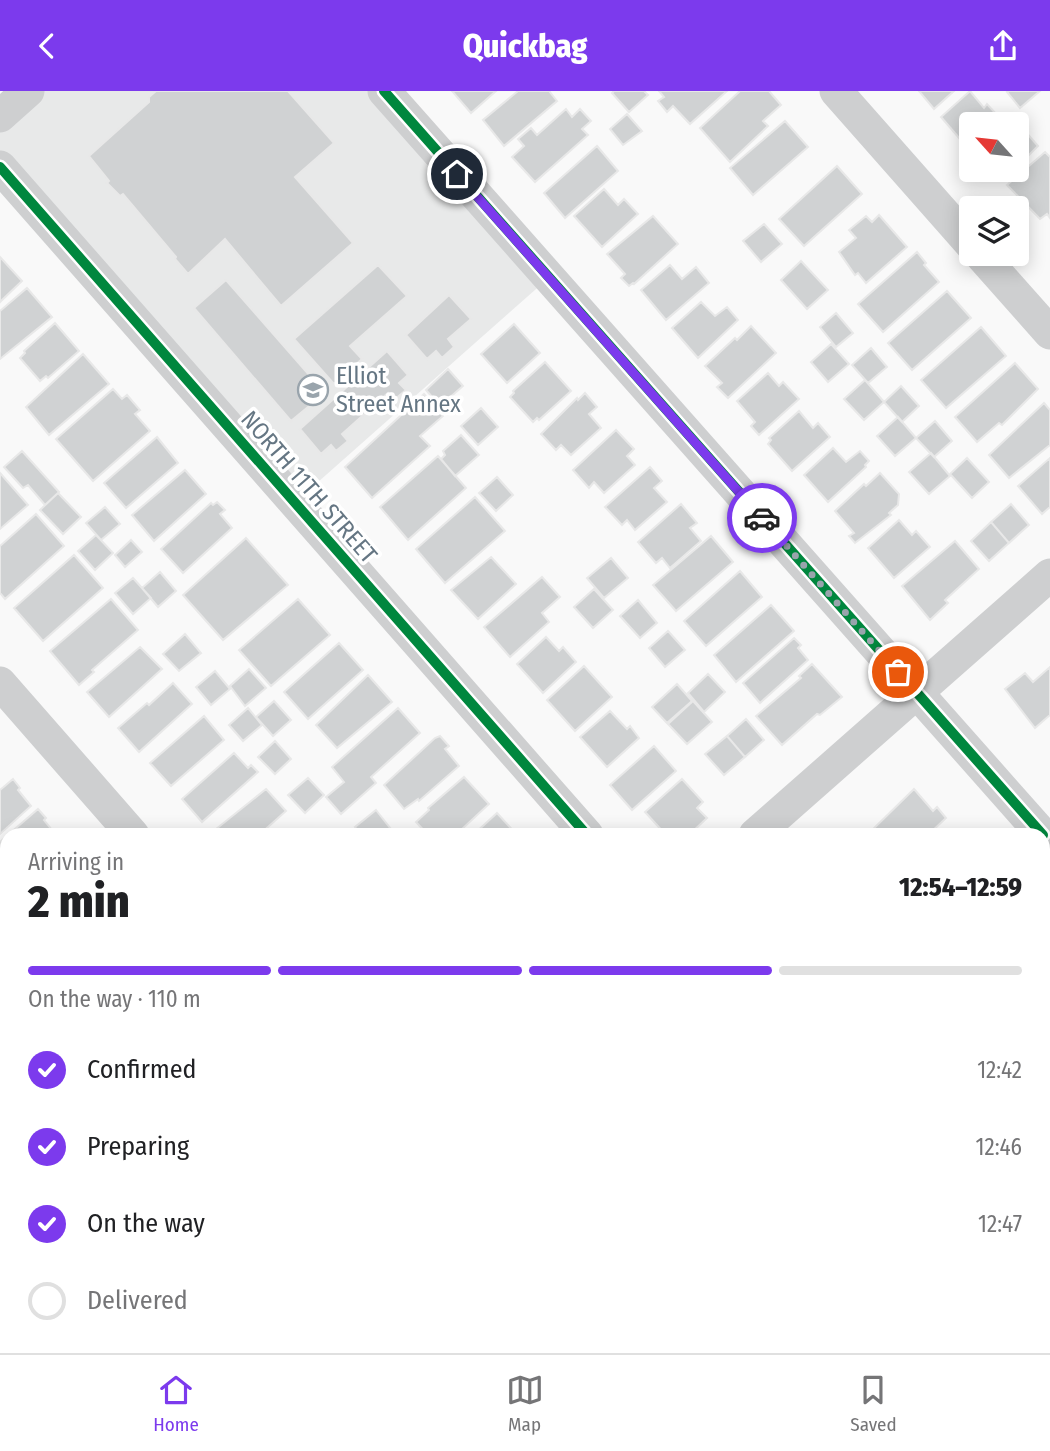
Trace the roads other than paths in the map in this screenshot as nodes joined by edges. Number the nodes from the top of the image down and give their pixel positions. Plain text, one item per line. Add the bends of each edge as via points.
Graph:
1 (28, 91) edge
2 (384, 91) edge
3 (836, 91) edge
4 (0, 116) edge
5 (0, 167) edge
6 (959, 230) edge
7 (991, 266) edge
8 (1050, 333) edge
9 (1050, 575) edge
10 (0, 683) edge
11 (916, 692) junction
12 (127, 828) edge
13 (581, 828) edge
14 (763, 828) edge
15 (1037, 828) edge

1 - 4 street
2 - 11 street
3 - 6 street
5 - 13 street, NORTH 11TH STREET
7 - 8 street
9 - 11 street
10 - 12 street
11 - 14 street
11 - 15 street

